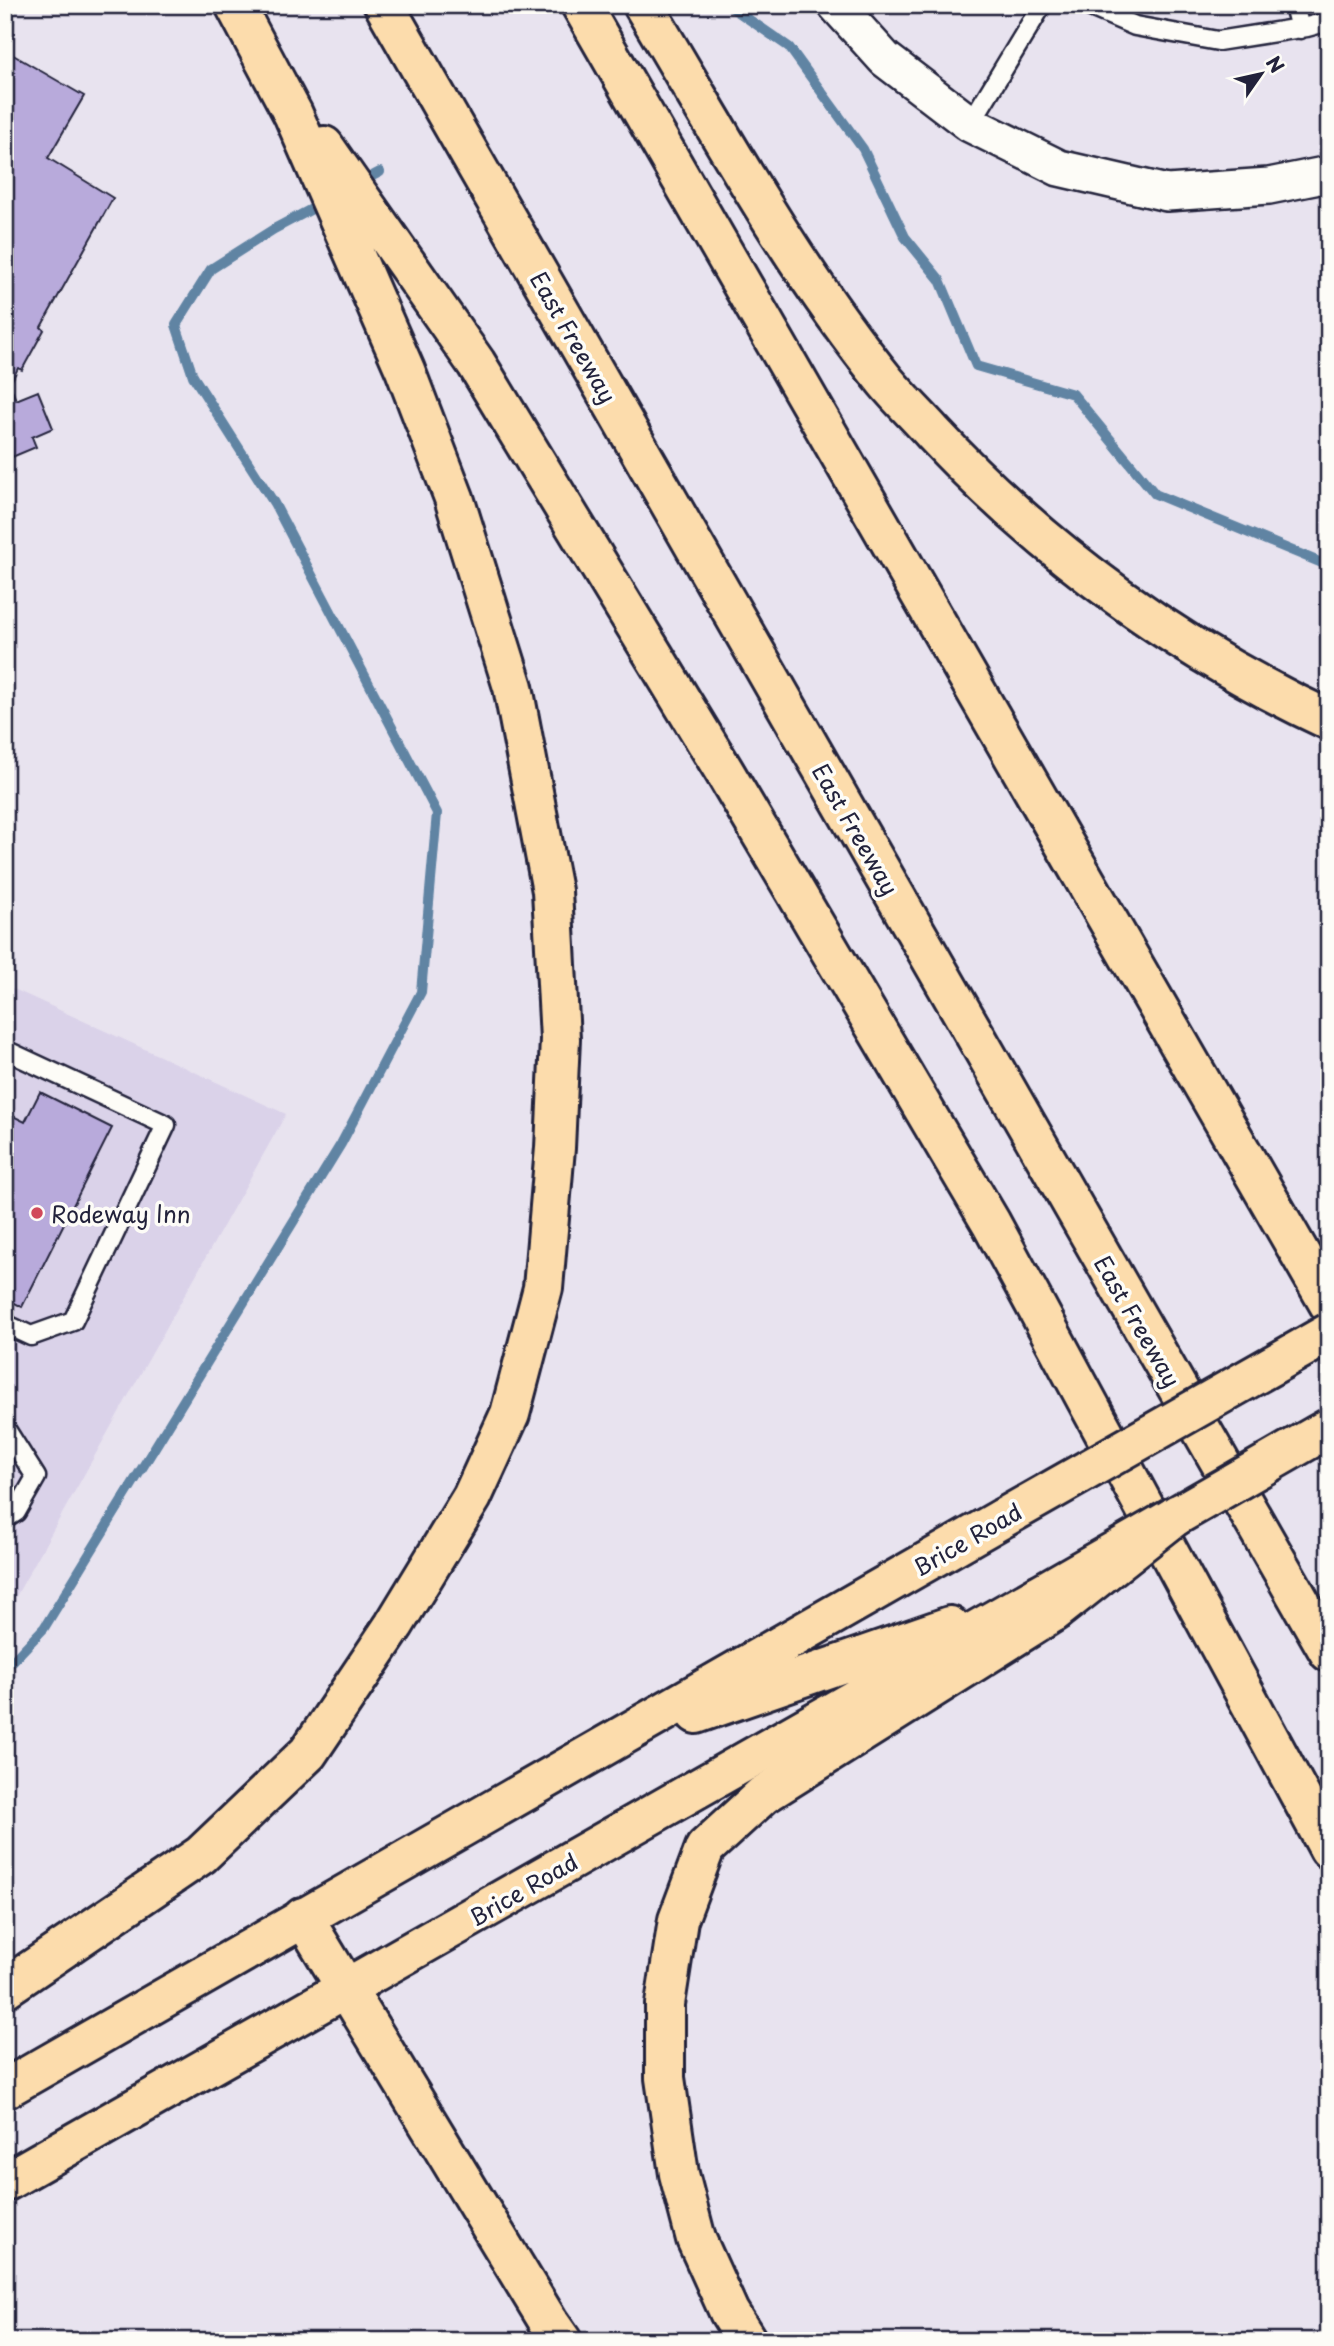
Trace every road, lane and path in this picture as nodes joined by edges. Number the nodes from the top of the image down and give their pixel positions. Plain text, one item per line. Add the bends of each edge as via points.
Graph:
1 (235, 5) edge
2 (384, 5) edge
3 (581, 5) edge
4 (643, 5) edge
5 (836, 5) edge
6 (1042, 5) edge
7 (1086, 5) edge
8 (1294, 5) edge
9 (1329, 21) edge
10 (1300, 29) junction
11 (970, 124) junction
12 (1329, 174) edge
13 (354, 214) junction
14 (1329, 720) edge
15 (5, 1050) edge
16 (1329, 1304) edge
17 (5, 1324) edge
18 (1329, 1333) edge
19 (5, 1428) edge
20 (1329, 1429) edge
21 (5, 1519) edge
22 (1047, 1603) junction
23 (1329, 1652) edge
24 (604, 1746) junction
25 (1329, 1849) edge
26 (303, 1917) junction
27 (5, 1988) edge
28 (346, 1990) junction
29 (5, 2089) edge
30 (5, 2182) edge
31 (562, 2341) edge
32 (747, 2341) edge

1 - 13 main road
2 - 23 main road, East Freeway
3 - 16 main road
4 - 14 main road via 806,274 887,383 970,472 1121,599 1205,654
5 - 11 street via 885,59
6 - 11 lane
7 - 10 lane via 1135,26 1218,41
8 - 10 lane
9 - 10 lane
11 - 12 street via 1059,168 1167,193 1269,186
13 - 25 main road via 483,374 724,771 991,1223
13 - 27 main road via 405,370 454,498 513,687 552,891 560,1039 543,1288 510,1414 472,1497 308,1753 201,1855
15 - 17 lane via 166,1125 73,1321 31,1336
18 - 24 main road, Brice Road, bridge
19 - 21 lane via 36,1477 16,1512
20 - 22 main road, bridge via 1178,1514
22 - 24 main road, Brice Road
22 - 28 main road, Brice Road
22 - 32 main road via 763,1795 705,1848 678,1920 665,2004 665,2078 679,2174 696,2239
24 - 26 main road, Brice Road
26 - 28 main road
26 - 29 main road, Brice Road
28 - 30 main road, Brice Road
28 - 31 main road

